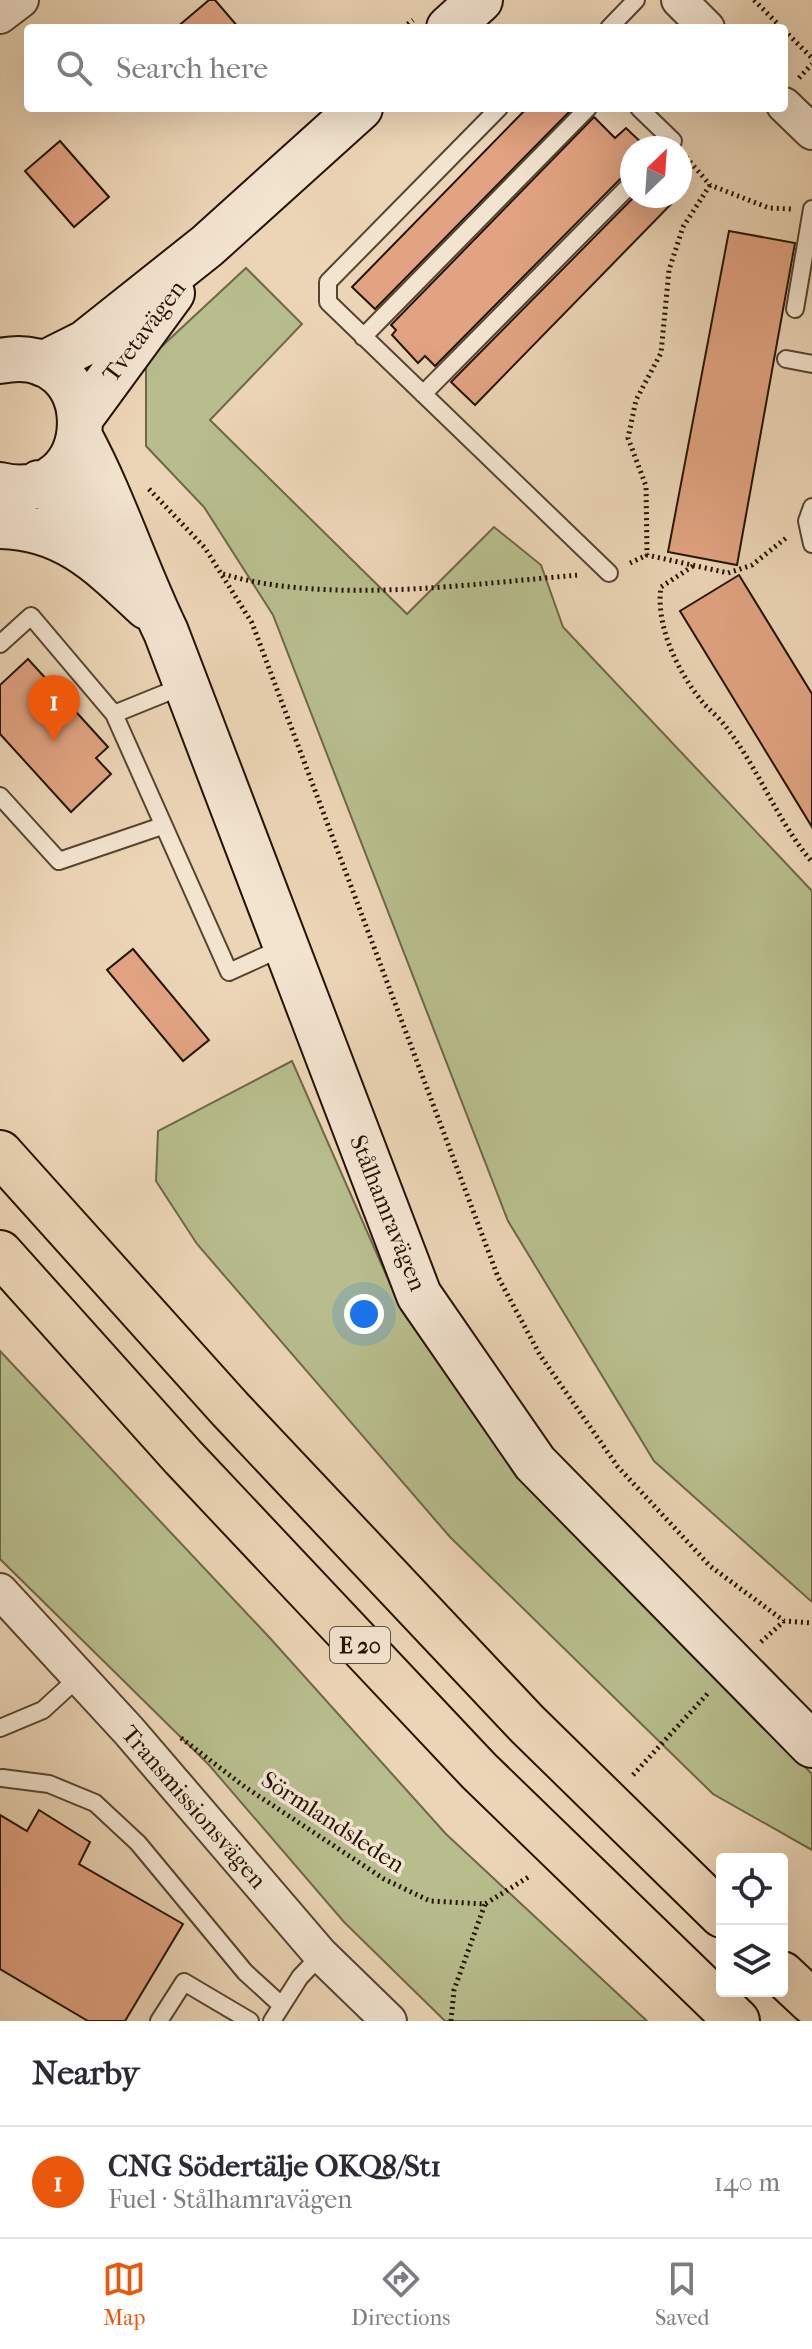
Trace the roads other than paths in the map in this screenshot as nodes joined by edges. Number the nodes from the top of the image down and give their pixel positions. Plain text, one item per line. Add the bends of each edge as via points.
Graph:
1 (21, 0) edge
2 (480, 0) edge
3 (636, 0) edge
4 (679, 0) edge
5 (0, 16) edge
6 (453, 24) edge
7 (613, 24) edge
8 (703, 24) edge
9 (788, 109) edge
10 (356, 112) edge
11 (495, 112) edge
12 (584, 112) edge
13 (643, 112) edge
14 (812, 132) edge
15 (668, 136) edge
16 (620, 195) edge
17 (812, 210) edge
18 (207, 246) junction
19 (795, 309) dead end
20 (363, 337) junction
21 (786, 359) dead end
22 (0, 361) edge
23 (43, 364) junction
24 (812, 364) edge
25 (423, 394) junction
26 (81, 427) junction
27 (20, 484) edge
28 (810, 514) edge
29 (0, 526) edge
30 (812, 544) edge
31 (609, 573) road end
32 (140, 577) junction
33 (159, 618) junction
34 (0, 644) edge
35 (186, 685) junction
36 (114, 714) junction
37 (0, 796) edge
38 (162, 826) junction
39 (286, 946) junction
40 (0, 1153) edge
41 (0, 1253) edge
42 (0, 1591) edge
43 (80, 1676) junction
44 (0, 1728) edge
45 (812, 1745) edge
46 (2, 1778) edge
47 (716, 1909) edge
48 (321, 1955) junction
49 (788, 1980) edge
50 (812, 2002) edge
51 (280, 2004) junction
52 (159, 2021) edge
53 (250, 2021) edge
54 (272, 2021) edge
55 (389, 2021) edge
56 (737, 2021) edge

1 - 5 street
2 - 6 main road
3 - 7 lane
4 - 8 street
9 - 14 street
10 - 18 main road, Tvetavägen
11 - 20 lane via 328,282 328,302
12 - 20 lane
13 - 15 lane
16 - 25 lane
17 - 19 lane
18 - 23 main road, Tvetavägen via 85,343
18 - 26 main road, Tvetavägen
20 - 25 lane
21 - 24 lane
22 - 23 main road
23 - 26 main road, Stålhamravägen via 73,391
25 - 31 lane
26 - 27 main road, Tvetavägen via 61,471
26 - 32 main road, Stålhamravägen
27 - 32 main road, Stålhamravägen via 69,502
28 - 30 lane
29 - 33 main road, Stålhamravägen via 45,531 72,544
32 - 33 main road, Stålhamravägen
33 - 35 main road, Stålhamravägen
34 - 36 lane via 31,616
35 - 36 lane
35 - 39 main road, Stålhamravägen
36 - 38 lane
37 - 38 lane via 59,861
38 - 39 lane via 229,972
39 - 45 main road, Stålhamravägen via 419,1295 535,1463
40 - 47 highway, E 20 via 241,1421 527,1724
41 - 56 highway, E 20 via 183,1457 479,1771
42 - 43 street, Transmissionsvägen
43 - 44 lane via 43,1710
43 - 48 street, Transmissionsvägen
46 - 51 lane via 49,1784 95,1803 138,1843 245,1972
48 - 51 lane
48 - 55 street, Transmissionsvägen
49 - 50 highway
51 - 54 lane
52 - 53 lane via 184,1982

